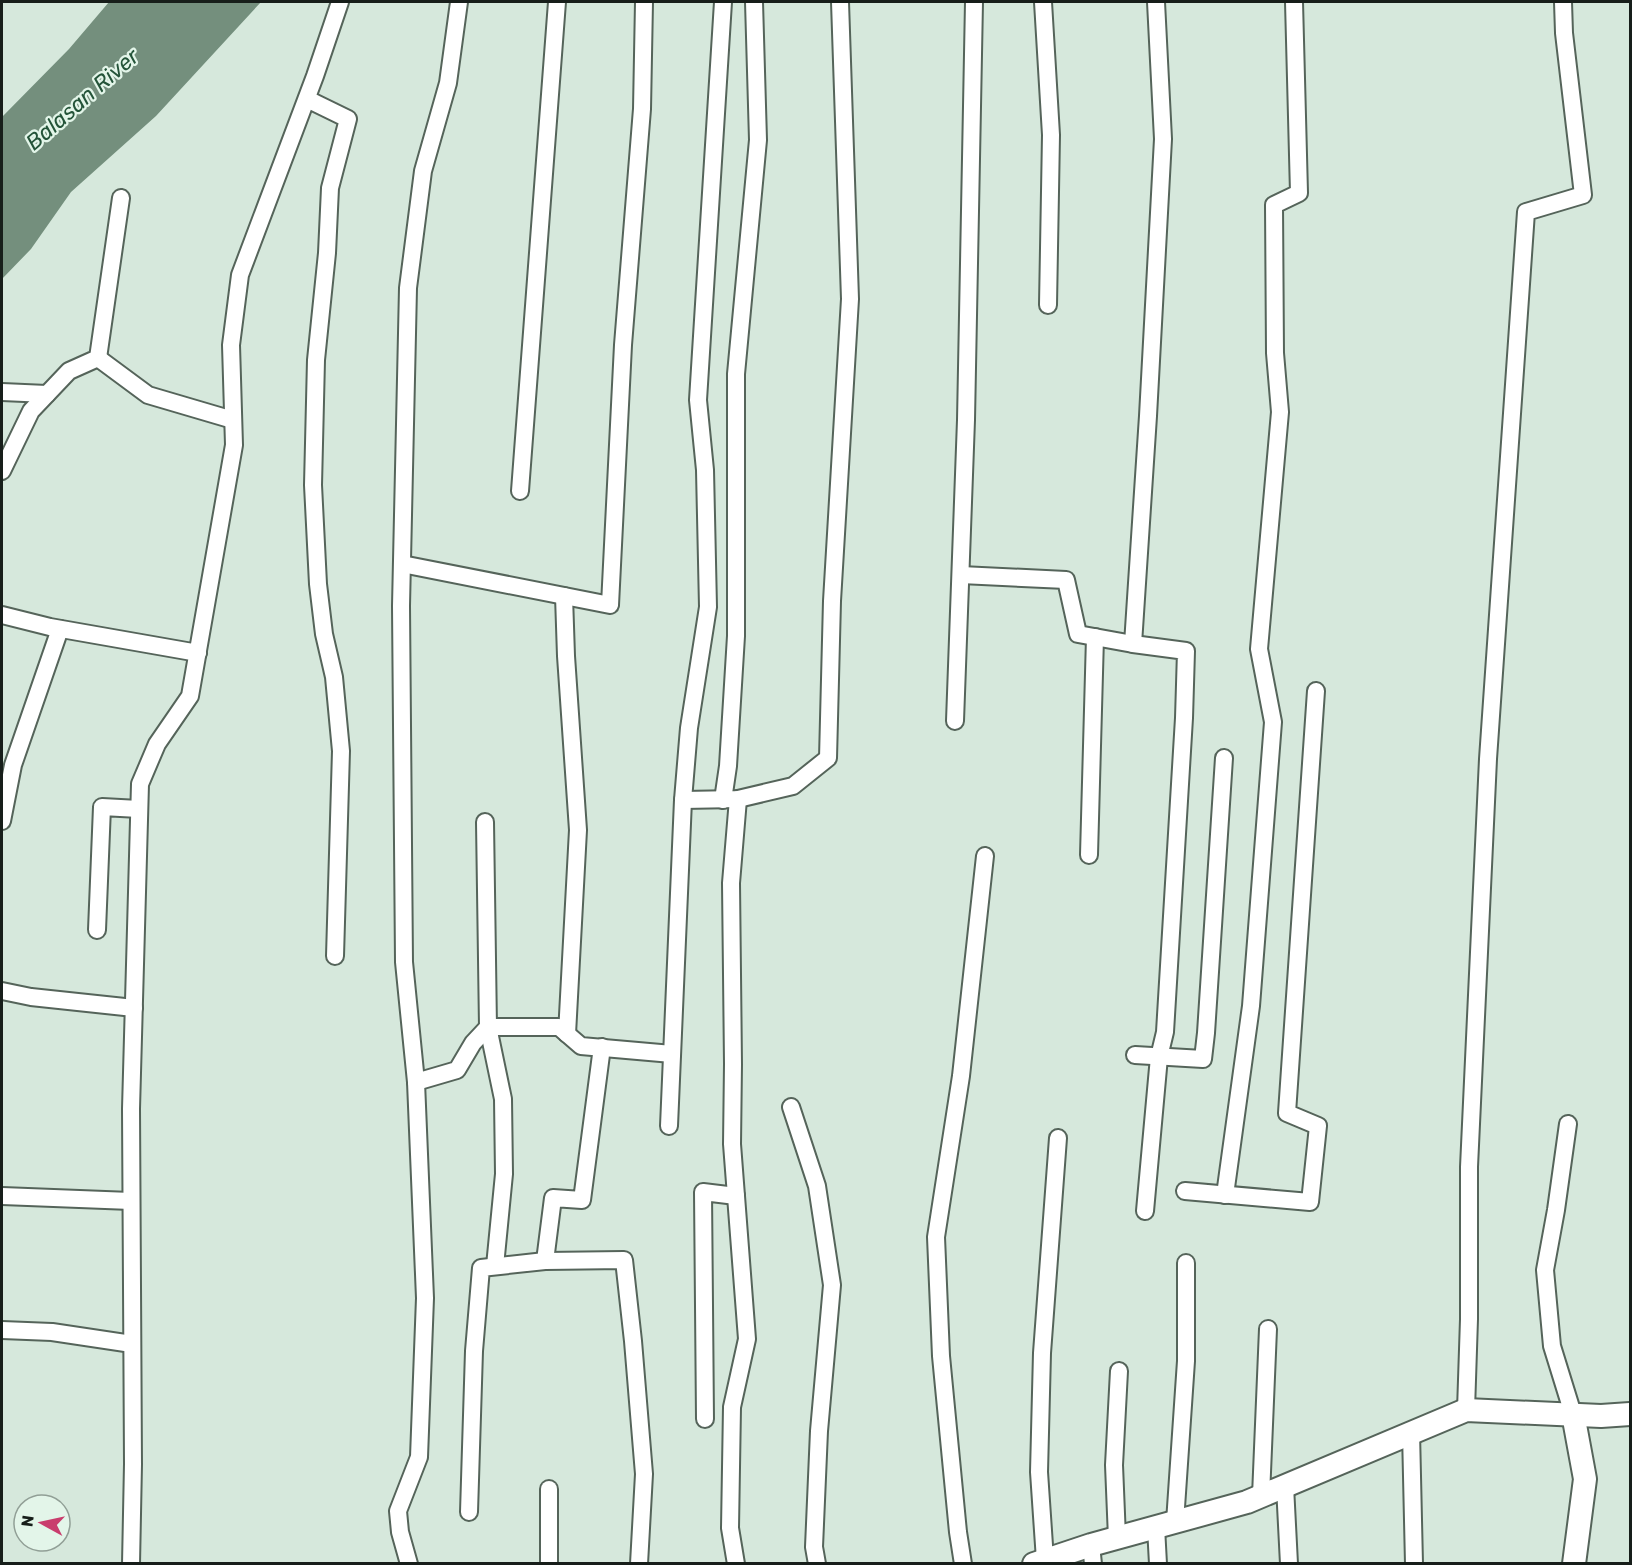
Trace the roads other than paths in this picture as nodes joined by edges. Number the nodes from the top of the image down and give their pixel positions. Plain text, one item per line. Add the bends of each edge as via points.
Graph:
1 (340, 2) edge
2 (459, 2) edge
3 (557, 2) edge
4 (644, 2) edge
5 (723, 2) edge
6 (754, 2) edge
7 (840, 2) edge
8 (974, 2) edge
9 (1043, 2) edge
10 (1156, 2) edge
11 (1294, 2) edge
12 (1563, 2) edge
13 (307, 99) junction
14 (121, 198) dead end
15 (1048, 305) dead end
16 (98, 358) junction
17 (2, 392) edge
18 (47, 394) junction
19 (233, 420) junction
20 (2, 471) edge
21 (520, 491) dead end
22 (402, 564) junction
23 (961, 575) junction
24 (564, 596) junction
25 (2, 615) edge
26 (60, 628) junction
27 (1095, 637) junction
28 (1133, 644) junction
29 (198, 653) junction
30 (1316, 691) dead end
31 (955, 721) dead end
32 (1224, 758) dead end
33 (730, 800) junction
34 (683, 801) junction
35 (139, 809) junction
36 (2, 821) edge
37 (485, 822) dead end
38 (1089, 855) dead end
39 (985, 856) dead end
40 (97, 930) dead end
41 (335, 956) dead end
42 (2, 991) edge
43 (134, 1008) junction
44 (488, 1027) junction
45 (567, 1034) junction
46 (602, 1047) junction
47 (672, 1054) junction
48 (1135, 1055) dead end
49 (1159, 1057) junction
50 (416, 1082) junction
51 (791, 1107) dead end
52 (1568, 1124) dead end
53 (669, 1126) dead end
54 (1058, 1138) dead end
55 (1185, 1191) dead end
56 (1225, 1195) junction
57 (2, 1196) edge
58 (736, 1196) junction
59 (131, 1202) junction
60 (1145, 1211) dead end
61 (545, 1261) junction
62 (1186, 1263) dead end
63 (495, 1266) junction
64 (1268, 1329) dead end
65 (2, 1330) edge
66 (132, 1344) junction
67 (1119, 1371) dead end
68 (1466, 1410) junction
69 (1573, 1414) junction
70 (1630, 1414) edge
71 (705, 1419) dead end
72 (1411, 1432) junction
73 (1285, 1486) junction
74 (549, 1489) dead end
75 (1261, 1496) junction
76 (469, 1512) dead end
77 (1166, 1524) junction
78 (1118, 1538) junction
79 (1092, 1554) edge
80 (1040, 1562) edge
81 (131, 1563) edge
82 (410, 1563) edge
83 (549, 1563) edge
84 (639, 1563) edge
85 (736, 1563) edge
86 (817, 1563) edge
87 (963, 1563) edge
88 (1158, 1563) edge
89 (1289, 1563) edge
90 (1414, 1563) edge
91 (1574, 1563) edge

1 - 13 street
2 - 22 street via 448,83 423,171 408,288
3 - 21 street
4 - 24 street via 642,109 623,345 610,605
5 - 34 street via 698,400 705,470 708,607
6 - 33 street via 758,140 736,374 736,636 728,766
7 - 33 street via 850,299 832,601 828,758 793,786
8 - 23 street
9 - 15 street via 1051,135
10 - 28 street via 1163,139
11 - 56 street via 1299,193 1274,205 1275,353 1280,412 1259,649 1273,722 1251,1006
12 - 68 street via 1583,195 1527,212 1488,759 1470,1167
13 - 19 street via 240,275 231,345
13 - 41 street via 348,119 330,188 316,360 313,485 318,584 334,677 341,751
14 - 16 street
16 - 18 street via 69,371
16 - 19 street via 148,395
17 - 18 street
18 - 20 street via 31,411
19 - 29 street via 234,445
22 - 24 street
22 - 50 street via 404,962
23 - 27 street via 1066,580 1078,634
23 - 31 street
24 - 45 street via 578,830
25 - 26 street
26 - 29 street
26 - 36 street via 13,765
27 - 28 street
27 - 38 street
28 - 49 street via 1186,651 1165,1032
29 - 35 street via 190,696 156,744 140,784
30 - 56 street via 1287,1113 1317,1126 1310,1202
32 - 49 street via 1203,1059
33 - 34 street
33 - 58 street via 732,1144
34 - 47 street
35 - 40 street via 102,807
35 - 43 street
37 - 44 street
39 - 87 street via 962,1076 936,1237 941,1356
42 - 43 street
43 - 59 street
44 - 45 street via 559,1027
44 - 50 street via 473,1043 458,1070
44 - 63 street via 503,1099 504,1174
45 - 46 street via 581,1046
46 - 47 street
46 - 61 street via 582,1200 553,1198
47 - 53 street
48 - 49 street
49 - 60 street
50 - 82 street via 425,1298 420,1435 419,1457 398,1511
51 - 86 street via 817,1186 832,1285 819,1431 814,1547
52 - 69 street via 1545,1270 1552,1346
54 - 80 street via 1042,1353
55 - 56 street
57 - 59 street
58 - 71 street via 703,1192
58 - 85 street via 747,1339 732,1407 730,1528
59 - 66 street
61 - 63 street
61 - 84 street via 624,1260 644,1474
62 - 77 street via 1186,1361
63 - 76 street via 481,1268
64 - 75 street
65 - 66 street via 52,1332
66 - 81 street
67 - 78 street via 1114,1465
68 - 69 street
68 - 72 street
69 - 70 street
69 - 91 street via 1585,1479
72 - 73 street
72 - 90 street
73 - 75 street
73 - 89 street
74 - 83 street
75 - 77 street
77 - 78 street
77 - 88 street
78 - 79 street
79 - 80 street

